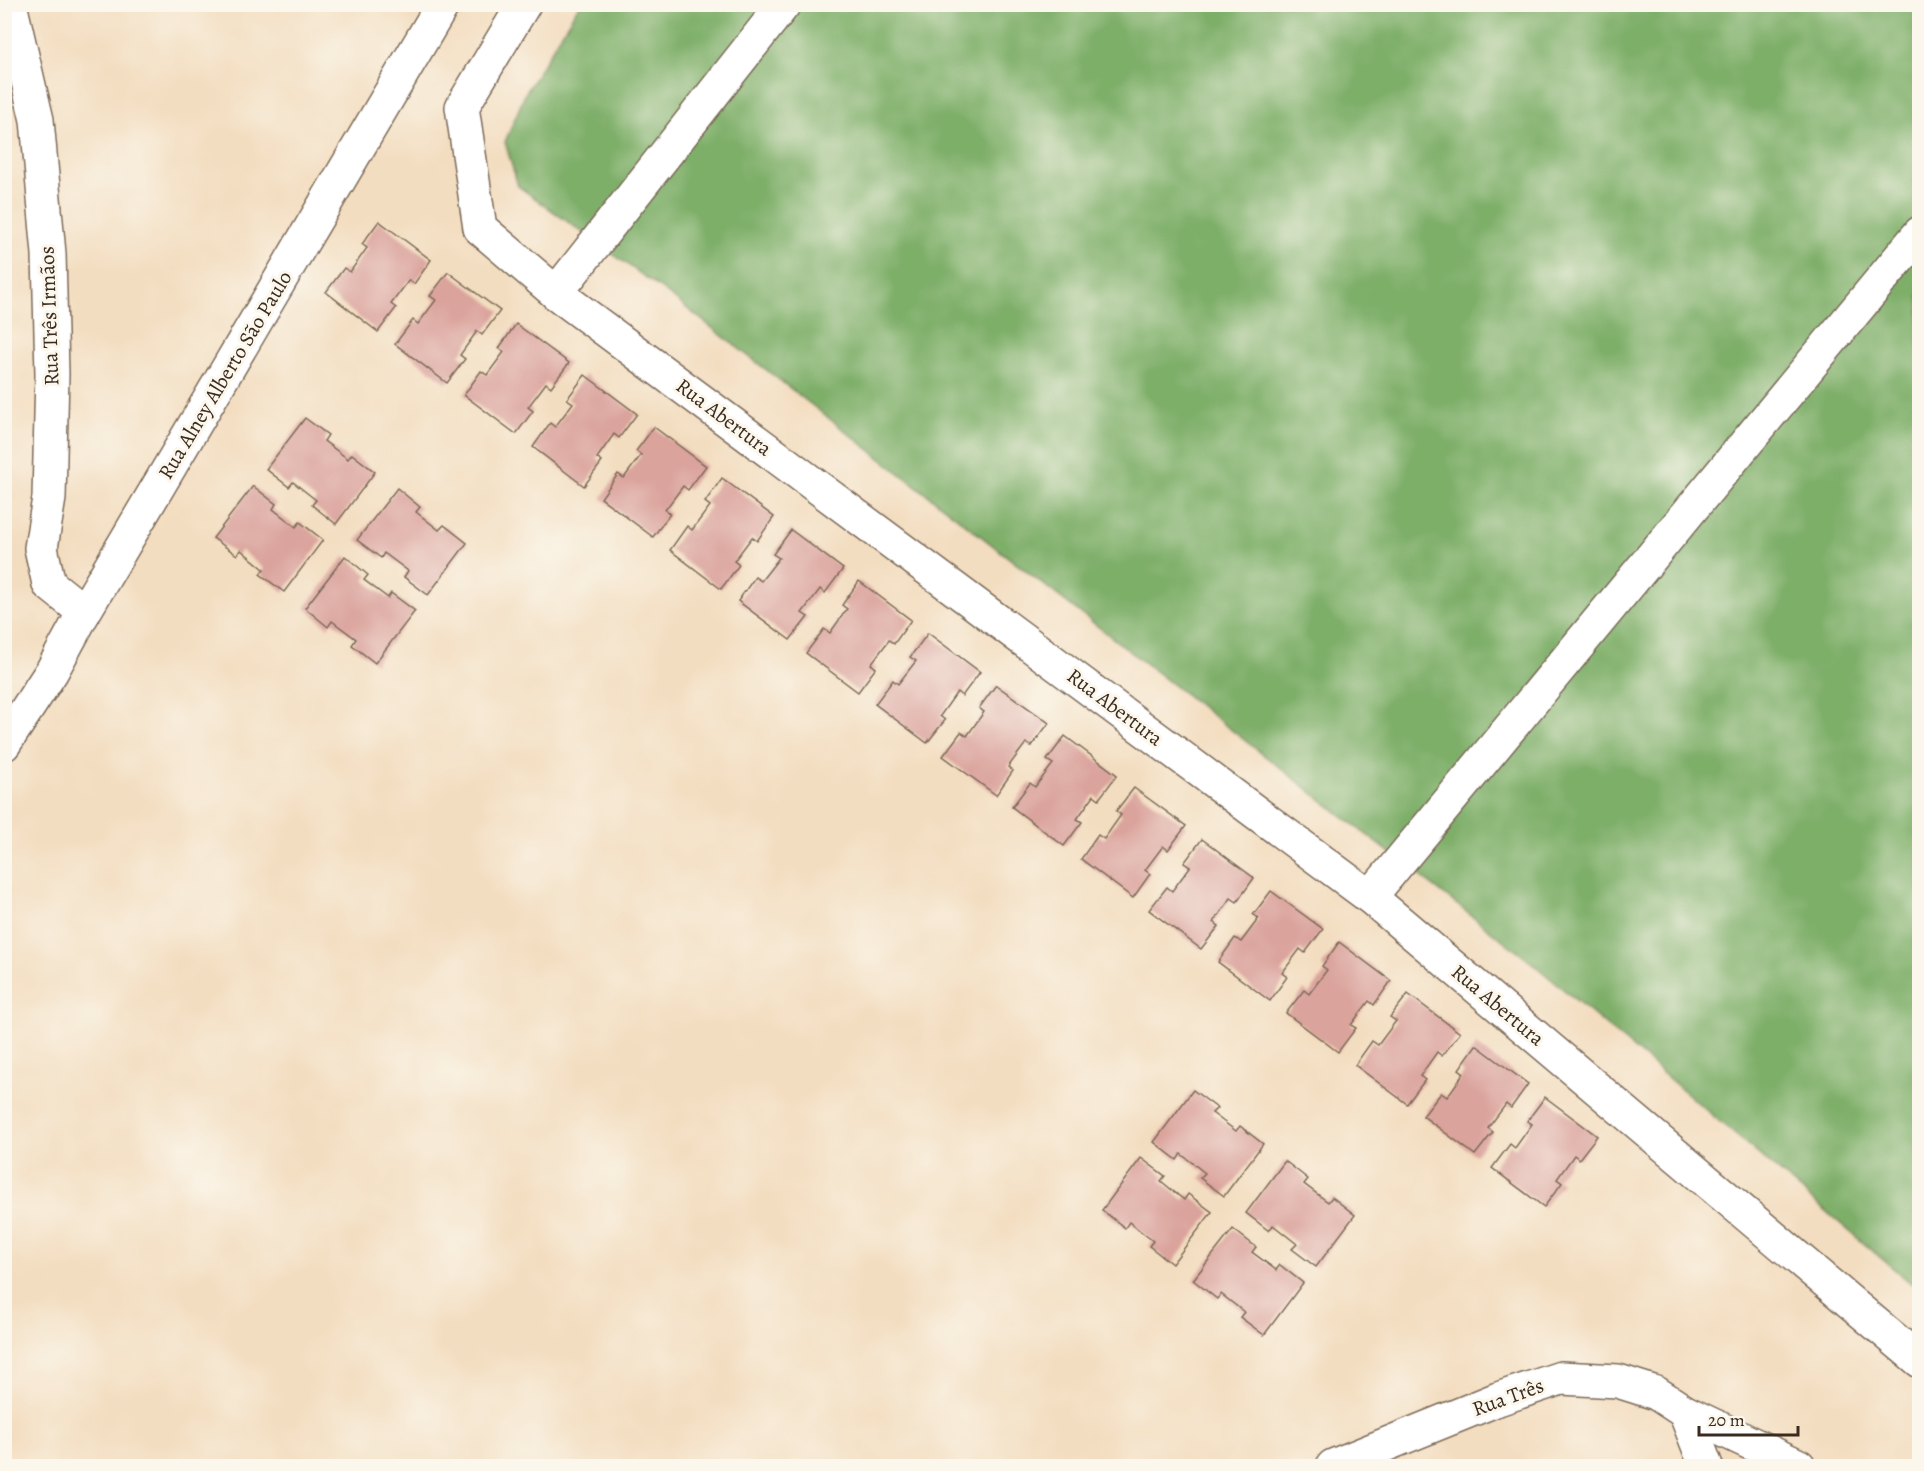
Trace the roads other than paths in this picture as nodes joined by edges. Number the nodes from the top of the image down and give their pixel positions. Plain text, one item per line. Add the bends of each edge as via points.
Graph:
1 (10, 4) edge
2 (443, 4) edge
3 (524, 4) edge
4 (784, 4) edge
5 (1920, 233) edge
6 (556, 293) junction
7 (84, 612) junction
8 (4, 744) edge
9 (1370, 897) junction
10 (1920, 1361) edge
11 (1685, 1412) junction
12 (1334, 1467) edge
13 (1706, 1467) edge
14 (1799, 1467) edge

1 - 7 street, Rua Três Irmãos via 37,120 49,254 49,498 41,548 49,584
2 - 7 street, Rua Alney Alberto São Paulo
3 - 6 street, Rua Abertura via 462,107 480,228
4 - 6 street
5 - 9 street
6 - 9 street, Rua Abertura
7 - 8 street, Rua Alney Alberto São Paulo via 52,671
9 - 10 street, Rua Abertura
11 - 12 street, Rua Três via 1656,1393 1618,1381 1561,1378 1498,1399
11 - 13 street
11 - 14 street, Rua Três

